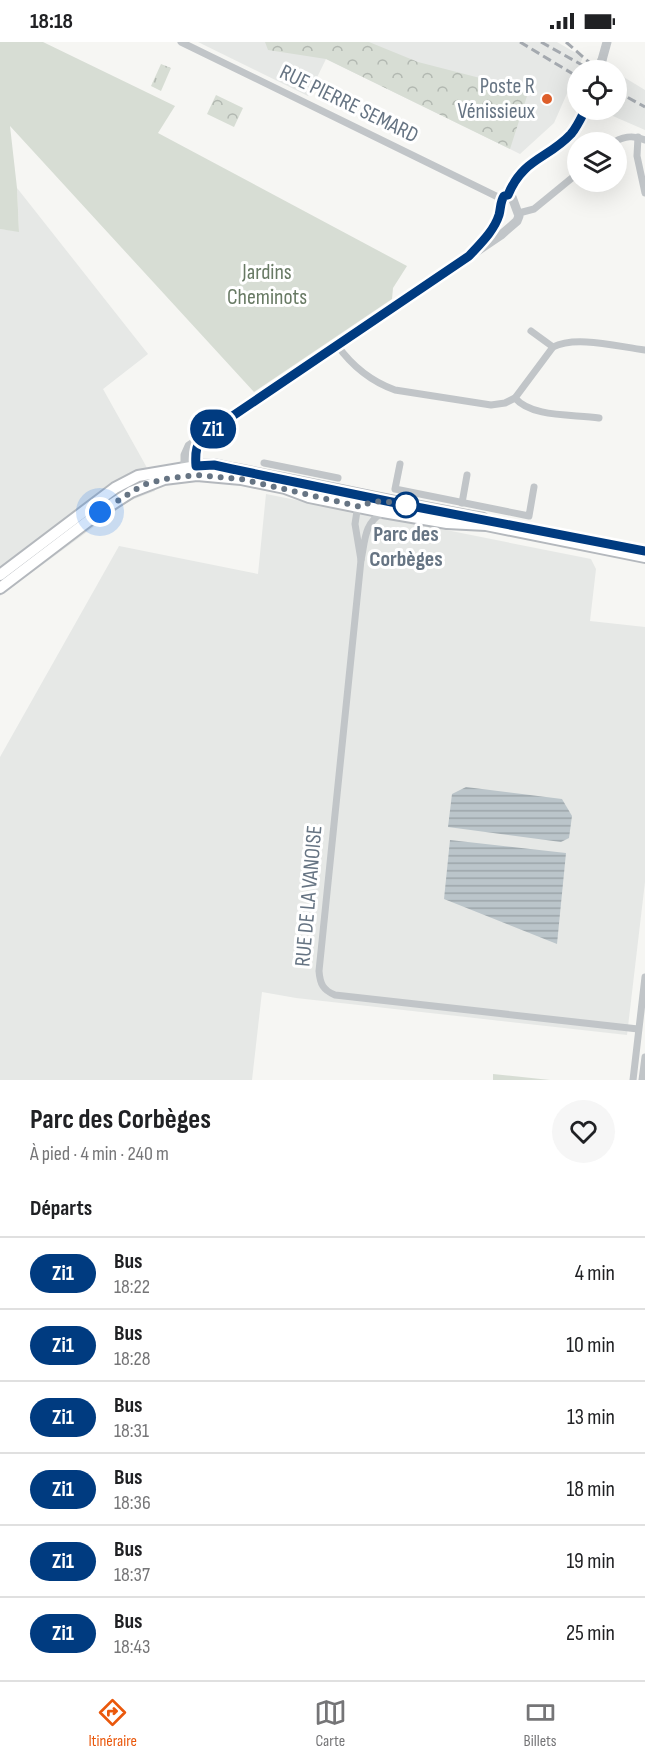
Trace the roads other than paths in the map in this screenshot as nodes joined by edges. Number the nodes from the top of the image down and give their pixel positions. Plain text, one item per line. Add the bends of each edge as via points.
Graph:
1 (181, 42) edge
2 (607, 42) edge
3 (602, 60) edge
4 (579, 120) edge
5 (641, 139) edge
6 (567, 182) edge
7 (645, 193) edge
8 (505, 197) junction
9 (519, 213) junction
10 (499, 215) junction
11 (513, 224) junction
12 (469, 256) junction
13 (531, 331) dead end
14 (337, 345) junction
15 (553, 347) junction
16 (645, 350) edge
17 (515, 398) junction
18 (599, 418) dead end
19 (199, 440) junction
20 (264, 463) dead end
21 (400, 464) dead end
22 (197, 470) junction
23 (185, 472) junction
24 (467, 475) dead end
25 (300, 476) junction
26 (338, 478) dead end
27 (534, 487) dead end
28 (428, 496) junction
29 (462, 503) junction
30 (361, 507) junction
31 (385, 507) junction
32 (425, 509) junction
33 (645, 551) edge
34 (39, 552) junction
35 (645, 557) edge
36 (361, 560) junction
37 (0, 575) edge
38 (0, 588) edge
39 (645, 977) edge
40 (638, 1029) junction
41 (645, 1057) edge
42 (633, 1080) edge
43 (642, 1080) edge

1 - 8 street, RUE PIERRE SEMARD
2 - 3 street, bridge
4 - 8 street via 572,133 524,170
5 - 7 street via 637,156
6 - 9 street via 534,208
8 - 9 street via 512,197
8 - 10 street
9 - 11 street
10 - 11 street via 503,222
10 - 12 street
11 - 12 street
12 - 14 street
13 - 15 street
14 - 17 street via 356,369 395,390 491,405
14 - 19 street
15 - 16 street via 585,342
15 - 17 street
17 - 18 street via 535,410
19 - 22 street
19 - 23 street via 189,446 185,455
20 - 25 street
21 - 28 street via 395,489
22 - 23 main road
22 - 25 main road via 214,465
22 - 30 main road
23 - 34 main road via 131,492
24 - 29 street
25 - 26 street
25 - 31 main road
27 - 29 street via 529,516
28 - 29 street
28 - 32 street
30 - 31 main road
30 - 36 street, RUE DE LA VANOISE via 355,524
31 - 32 main road
31 - 35 main road via 447,523 486,525
31 - 36 street, RUE DE LA VANOISE via 365,532
32 - 33 main road
34 - 37 main road
34 - 38 main road
36 - 40 street, RUE DE LA VANOISE via 320,982 335,996
39 - 40 street
40 - 42 street
41 - 43 street

